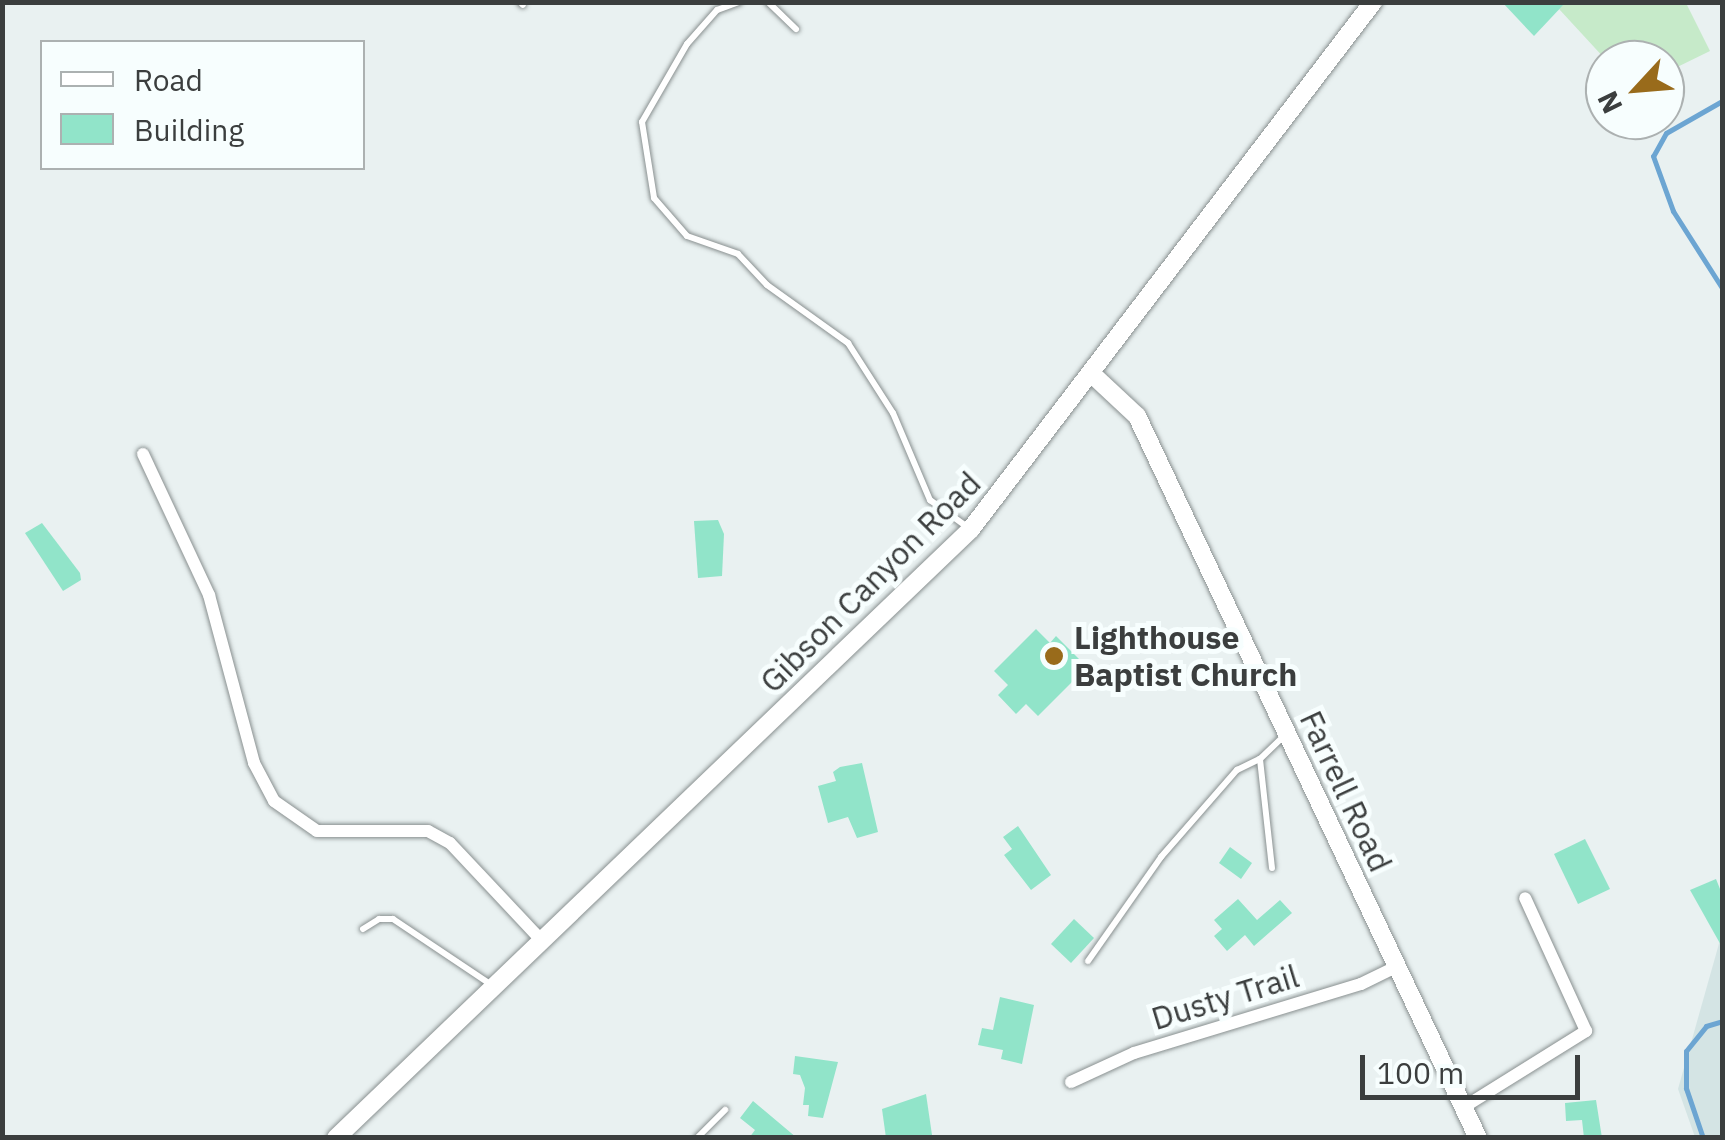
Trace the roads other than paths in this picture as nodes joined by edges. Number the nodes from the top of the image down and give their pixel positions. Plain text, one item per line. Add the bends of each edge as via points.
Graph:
1 (739, 2) edge
2 (768, 2) edge
3 (1373, 2) edge
4 (796, 29) dead end
5 (1093, 375) junction
6 (142, 454) dead end
7 (971, 529) junction
8 (1286, 736) junction
9 (1260, 759) junction
10 (1272, 868) dead end
11 (1525, 898) dead end
12 (363, 930) dead end
13 (542, 941) junction
14 (1088, 961) dead end
15 (1396, 967) junction
16 (494, 987) junction
17 (1071, 1082) dead end
18 (1464, 1108) junction
19 (725, 1110) dead end
20 (336, 1137) edge
21 (697, 1138) edge
22 (1478, 1138) edge

1 - 7 lane via 717,10 687,44 642,122 654,198 687,236 738,254 767,286 848,343 893,413 930,500
2 - 4 lane
3 - 5 main road, Gibson Canyon Road via 1157,279
5 - 7 main road, Gibson Canyon Road
5 - 8 main road, Farrell Road via 1137,416
6 - 13 street via 209,595 254,763 274,801 318,831 428,831 450,843
7 - 13 main road, Gibson Canyon Road
8 - 9 lane
8 - 15 main road, Farrell Road
9 - 10 lane
9 - 14 lane via 1237,770 1161,857
11 - 18 street via 1586,1031
12 - 16 lane via 379,918 393,919
13 - 16 main road, Gibson Canyon Road
15 - 17 street, Dusty Trail via 1362,984 1134,1053
15 - 18 main road, Farrell Road
16 - 20 main road, Gibson Canyon Road
18 - 22 main road, Farrell Road
19 - 21 lane

